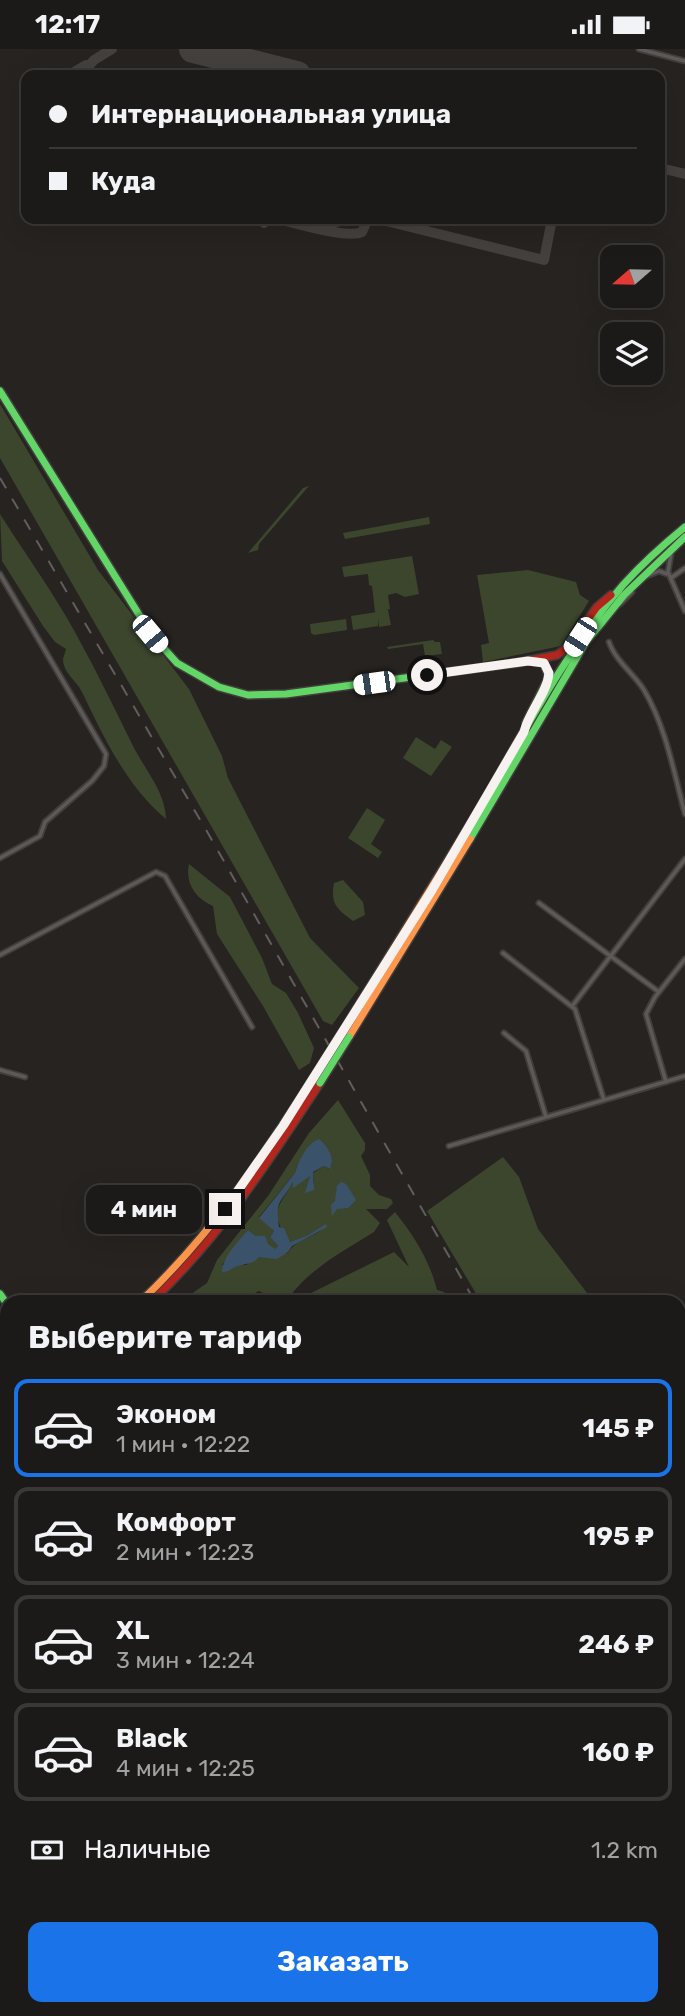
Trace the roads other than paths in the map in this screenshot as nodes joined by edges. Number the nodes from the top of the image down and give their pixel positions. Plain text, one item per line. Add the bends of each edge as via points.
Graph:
1 (639, 49) edge
2 (685, 61) edge
3 (0, 391) edge
4 (685, 527) edge
5 (685, 539) edge
6 (672, 553) junction
7 (685, 568) edge
8 (0, 574) edge
9 (647, 576) junction
10 (671, 578) junction
11 (618, 590) junction
12 (685, 611) edge
13 (609, 642) dead end
14 (577, 657) junction
15 (528, 661) junction
16 (524, 732) junction
17 (685, 814) edge
18 (0, 858) edge
19 (685, 859) edge
20 (539, 903) dead end
21 (503, 953) dead end
22 (0, 955) edge
23 (609, 955) junction
24 (685, 959) edge
25 (659, 992) junction
26 (573, 1005) junction
27 (252, 1027) dead end
28 (504, 1033) dead end
29 (346, 1034) junction
30 (0, 1070) edge
31 (685, 1076) edge
32 (25, 1077) dead end
33 (317, 1080) junction
34 (666, 1082) junction
35 (604, 1100) junction
36 (546, 1117) junction
37 (449, 1146) dead end
38 (147, 1295) edge
39 (158, 1295) edge

1 - 2 street
3 - 15 main road via 150,634 168,655 200,678 238,693 276,695
4 - 11 main road
5 - 6 street
5 - 14 main road via 624,595
6 - 9 street
6 - 10 street via 667,565
7 - 10 street
8 - 18 street via 106,754 92,781 45,822 40,836
9 - 10 street via 661,571
9 - 14 street
10 - 12 street
11 - 15 main road via 597,607 564,651
11 - 16 main road via 580,637
13 - 17 street via 652,706
14 - 29 main road via 438,894
15 - 16 main road via 544,663 549,677
16 - 29 main road
19 - 23 street
20 - 23 street
21 - 26 street
22 - 27 street via 156,872 165,876
23 - 25 street
23 - 26 street
24 - 25 street
25 - 34 street via 646,1014
26 - 35 street
28 - 36 street via 526,1051
29 - 33 main road, bridge
30 - 32 street
31 - 34 street
33 - 38 main road via 222,1213 186,1258
33 - 39 main road via 234,1210 191,1264
34 - 35 street
35 - 36 street
36 - 37 street

